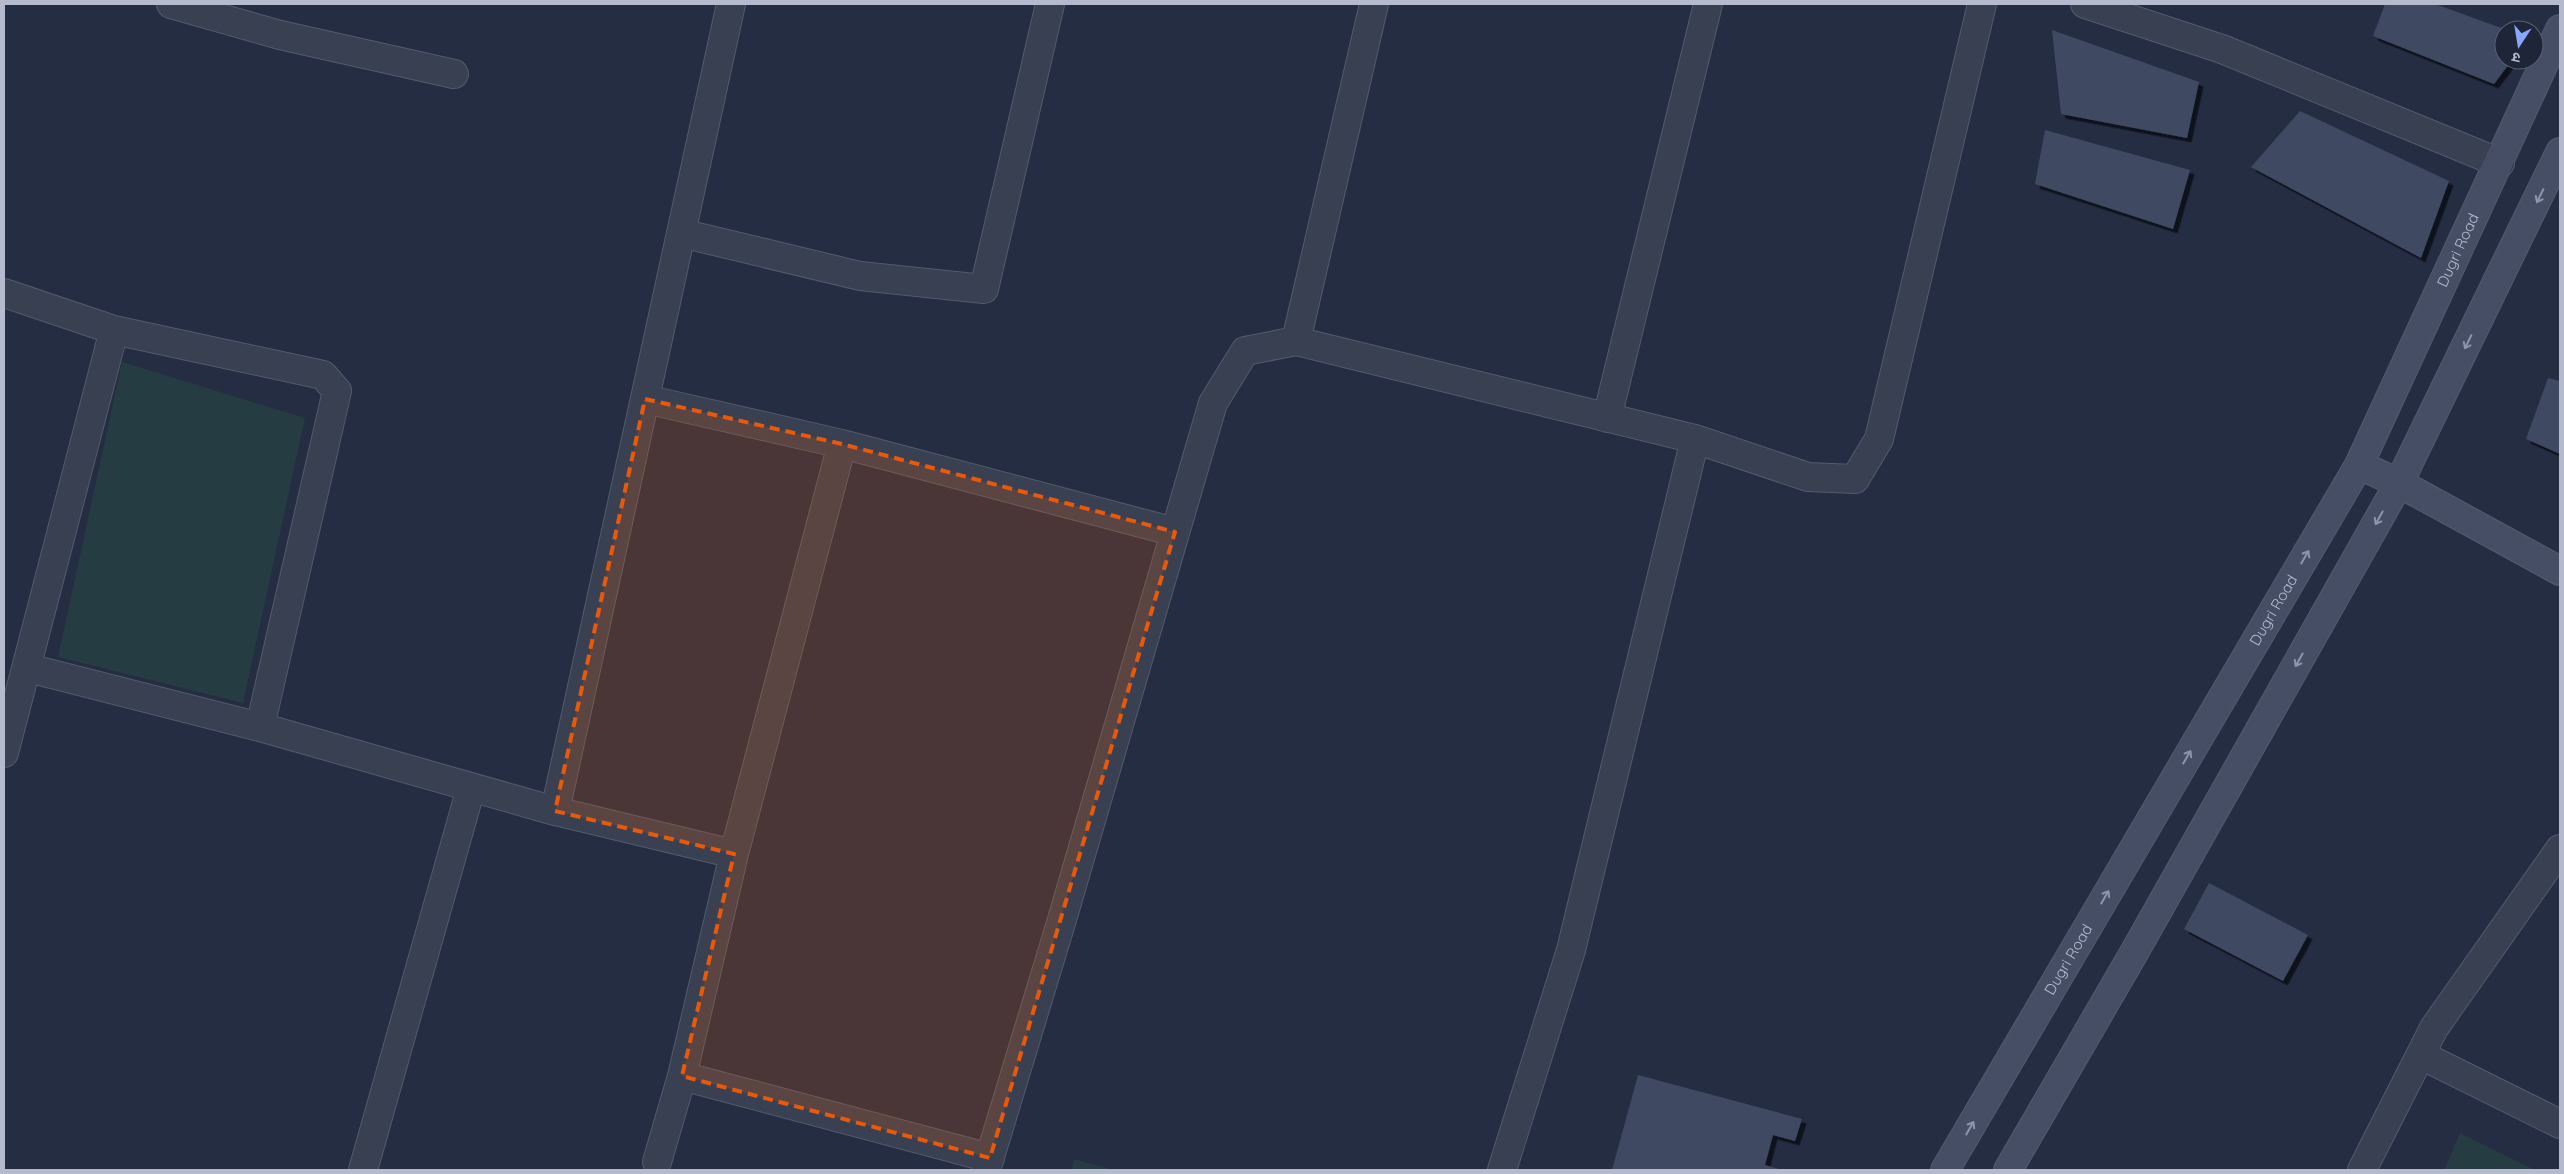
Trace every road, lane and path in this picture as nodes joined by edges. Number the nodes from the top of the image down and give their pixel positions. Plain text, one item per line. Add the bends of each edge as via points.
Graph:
1 (171, 4) edge
2 (731, 4) edge
3 (1050, 4) edge
4 (1374, 4) edge
5 (1708, 4) edge
6 (1982, 4) edge
7 (2085, 4) edge
8 (2560, 29) edge
9 (454, 74) dead end
10 (2560, 152) edge
11 (2500, 163) junction
12 (681, 234) junction
13 (4, 293) edge
14 (114, 330) junction
15 (1296, 341) junction
16 (645, 399) junction
17 (1607, 418) junction
18 (1695, 440) junction
19 (842, 444) junction
20 (2359, 464) junction
21 (2399, 483) junction
22 (1175, 532) junction
23 (2560, 571) edge
24 (28, 668) junction
25 (260, 727) junction
26 (4, 753) edge
27 (471, 788) junction
28 (555, 811) junction
29 (2560, 849) edge
30 (734, 854) junction
31 (2421, 1055) junction
32 (682, 1076) junction
33 (2560, 1124) edge
34 (657, 1162) dead end
35 (988, 1164) edge
36 (364, 1170) edge
37 (1502, 1170) edge
38 (1945, 1170) edge
39 (2008, 1170) edge
40 (2362, 1170) edge

1 - 9 street via 280,35
2 - 12 street
3 - 12 street via 984,289 860,276
4 - 15 street
5 - 17 street
6 - 18 street via 1879,439 1855,479 1808,477
7 - 11 street via 2222,49
8 - 11 street, Dugri Road
10 -> 21 street
11 - 20 street, Dugri Road
12 - 16 street
13 - 14 street
14 - 24 street
14 - 25 street via 323,375 337,391
15 - 17 street
15 - 22 street via 1245,351 1213,403
16 - 19 street
16 - 28 street
17 - 18 street
18 - 37 street via 1571,950
19 - 22 street
19 - 30 street
20 - 21 street
38 -> 20 street, Dugri Road
21 - 23 street
21 -> 39 street
22 - 35 street
24 - 25 street
24 - 26 street
25 - 27 street
27 - 28 street
27 - 36 street
28 - 30 street
29 - 31 street via 2434,1028
30 - 32 street
31 - 33 street
31 - 40 street
32 - 34 street
32 - 35 street

